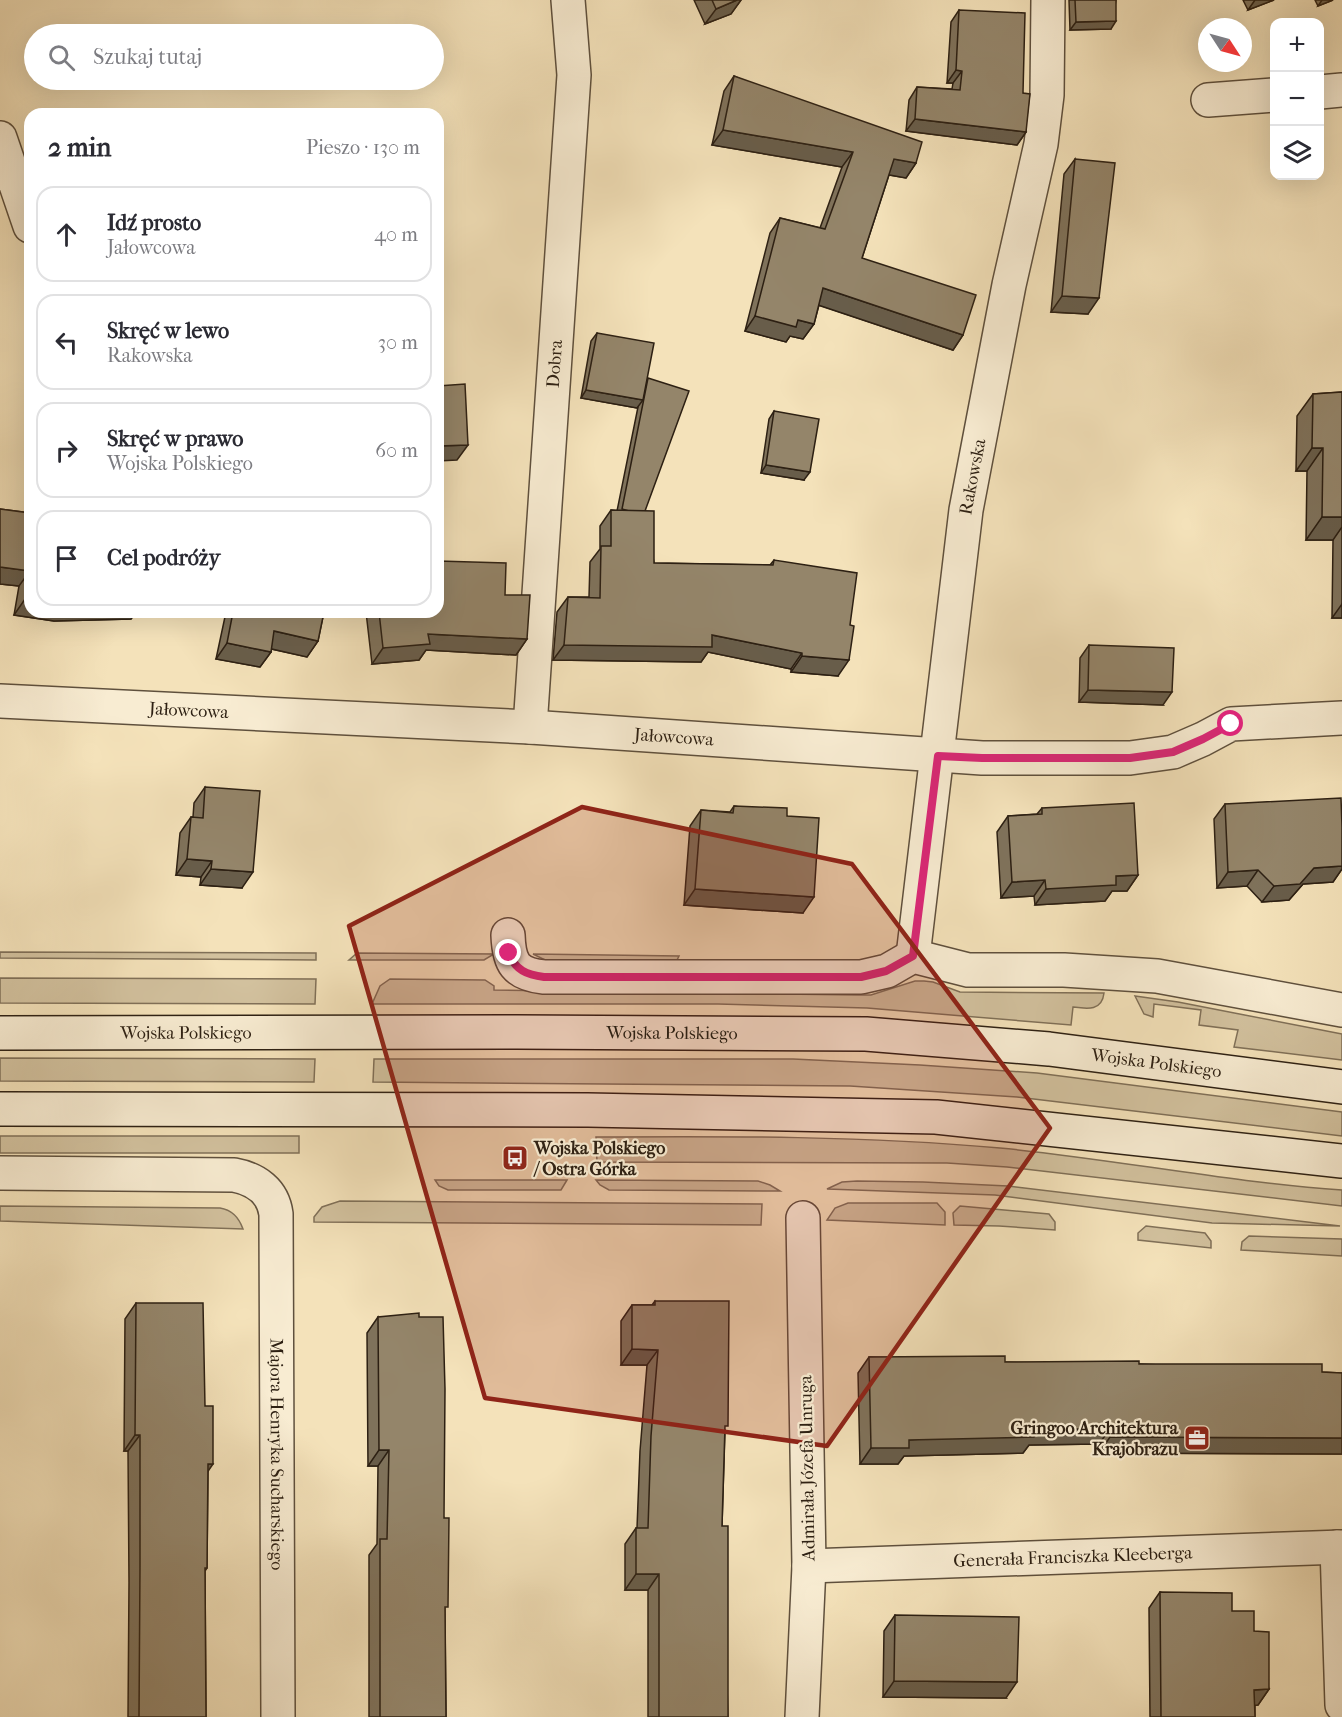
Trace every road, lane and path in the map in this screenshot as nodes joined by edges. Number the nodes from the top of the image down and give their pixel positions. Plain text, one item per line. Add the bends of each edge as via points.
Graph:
1 (568, 0) edge
2 (1048, 0) edge
3 (1342, 90) edge
4 (1324, 92) edge
5 (1270, 95) edge
6 (1208, 100) dead end
7 (0, 138) edge
8 (24, 208) edge
9 (0, 701) edge
10 (1342, 718) edge
11 (530, 727) junction
12 (938, 756) junction
13 (508, 935) dead end
14 (913, 956) junction
15 (1342, 1010) edge
16 (0, 1033) edge
17 (1342, 1087) edge
18 (0, 1109) edge
19 (1342, 1161) edge
20 (0, 1173) edge
21 (803, 1218) dead end
22 (1339, 1547) edge
23 (809, 1566) junction
24 (1342, 1705) edge
25 (278, 1717) edge
26 (802, 1717) edge

1 - 11 street, Dobra via 574,75
2 - 12 street, Rakowska via 1047,95 1041,144 966,510
3 - 4 street
5 - 6 street
7 - 8 street
9 - 11 street, Jałowcowa
10 - 12 street, Jałowcowa via 1231,724 1173,752 1130,758
11 - 12 street, Jałowcowa
12 - 14 street, Rakowska
13 - 14 street via 509,953 517,967 544,977 861,977 886,971
14 - 15 street via 968,970 1064,970 1157,976
16 - 17 street, Wojska Polskiego via 866,1034 1049,1048
18 - 19 street via 588,1110 936,1117
20 - 25 street, Majora Henryka Sucharskiego via 234,1175 255,1182 272,1198 276,1214
21 - 23 street, Admirała Józefa Unruga
22 - 23 street, Generała Franciszka Kleeberga
22 - 24 street, Generała Franciszka Kleeberga
23 - 26 street, Admirała Józefa Unruga

